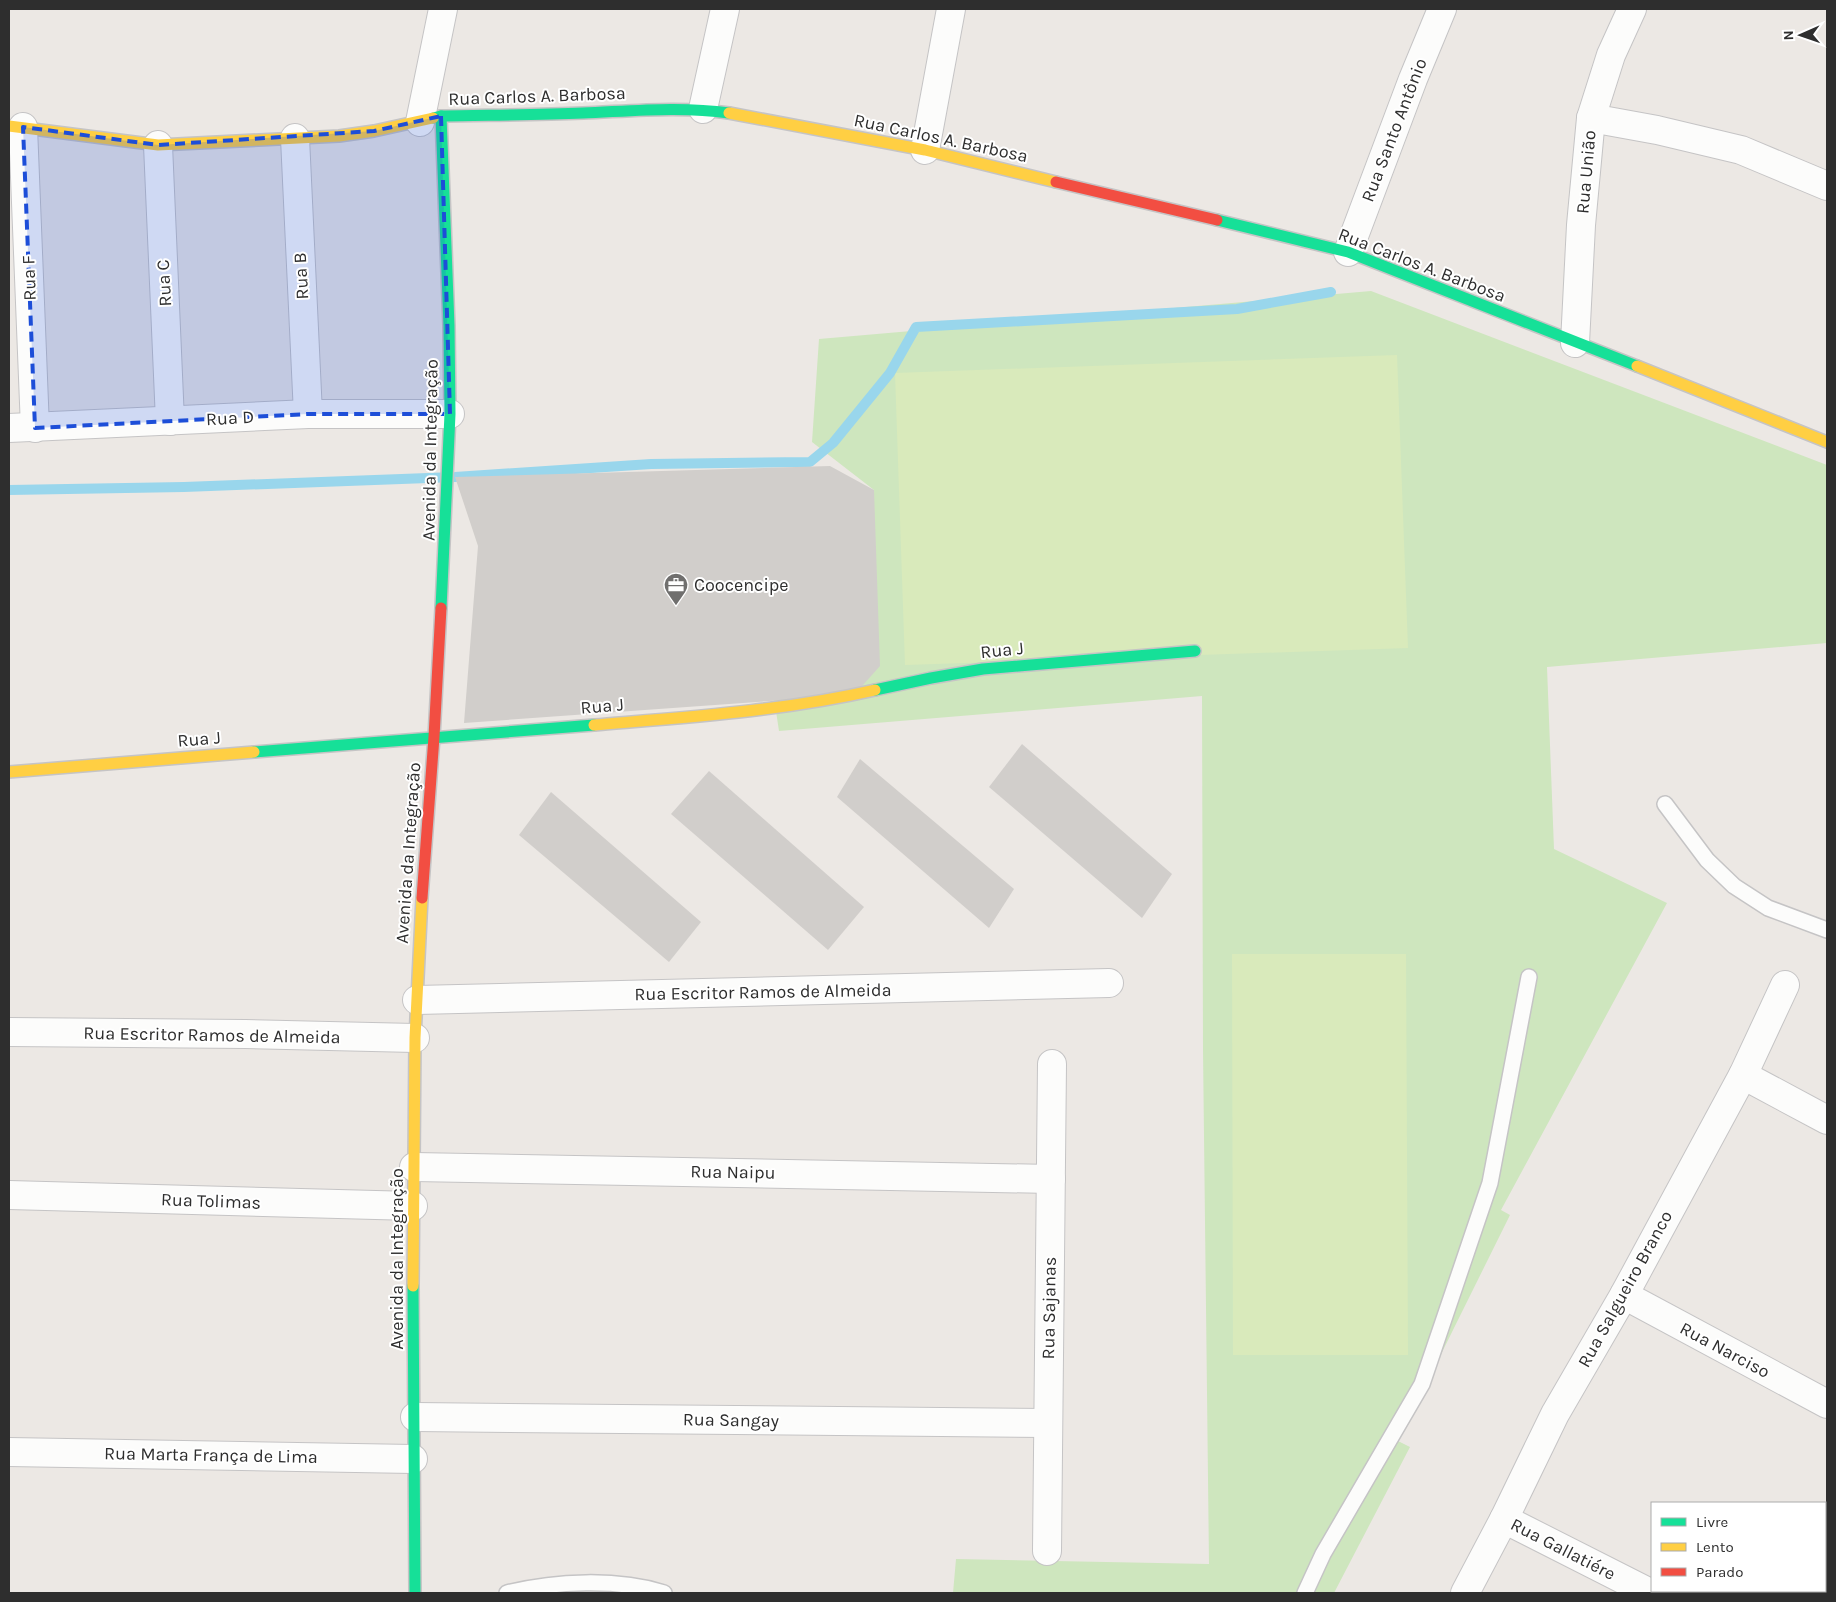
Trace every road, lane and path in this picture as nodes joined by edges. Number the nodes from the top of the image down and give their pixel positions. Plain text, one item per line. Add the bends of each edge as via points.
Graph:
1 (443, 9) edge
2 (725, 9) edge
3 (951, 9) edge
4 (1442, 9) edge
5 (1632, 9) edge
6 (703, 109) junction
7 (1591, 118) junction
8 (430, 119) junction
9 (16, 127) edge
10 (295, 138) junction
11 (158, 145) junction
12 (925, 150) junction
13 (1827, 186) edge
14 (1348, 252) junction
15 (1575, 344) junction
16 (308, 414) junction
17 (450, 414) junction
18 (170, 421) junction
19 (22, 428) edge
20 (1827, 442) edge
21 (1196, 651) dead end
22 (434, 737) junction
23 (9, 772) edge
24 (1665, 804) dead end
25 (1827, 930) edge
26 (1528, 976) dead end
27 (1109, 983) dead end
28 (1786, 985) dead end
29 (416, 1000) junction
30 (9, 1032) edge
31 (415, 1038) junction
32 (1052, 1064) dead end
33 (1743, 1075) junction
34 (1827, 1120) edge
35 (414, 1167) junction
36 (1051, 1179) junction
37 (9, 1195) edge
38 (413, 1206) junction
39 (1624, 1295) junction
40 (1827, 1404) edge
41 (415, 1417) junction
42 (1048, 1423) junction
43 (9, 1452) edge
44 (413, 1459) junction
45 (1504, 1519) junction
46 (1047, 1551) dead end
47 (415, 1593) edge
48 (507, 1593) edge
49 (664, 1593) edge
50 (1305, 1593) edge
51 (1465, 1593) edge
52 (1650, 1593) edge

1 - 8 street
2 - 6 street
3 - 12 street
4 - 14 street, Rua Santo Antônio
5 - 7 street, Rua União via 1611,55
6 - 8 street, Rua Carlos A. Barbosa
6 - 12 street, Rua Carlos A. Barbosa
7 - 13 street via 1741,150
7 - 15 street, Rua União
8 - 10 street, Rua Carlos A. Barbosa via 338,136
8 - 17 street, Avenida da Integração via 449,326
9 - 11 street, Rua Carlos A. Barbosa
9 - 19 street, Rua F
10 - 11 street, Rua Carlos A. Barbosa
10 - 16 street, Rua B
11 - 18 street, Rua C
12 - 14 street, Rua Carlos A. Barbosa
14 - 15 street, Rua Carlos A. Barbosa
15 - 20 street, Rua Carlos A. Barbosa
16 - 17 street, Rua D
16 - 18 street, Rua D
17 - 22 street, Avenida da Integração
18 - 19 street, Rua D
21 - 22 street, Rua J via 983,669 828,701 740,713
22 - 23 street, Rua J
22 - 29 street, Avenida da Integração
24 - 25 lane via 1707,860 1734,886 1768,908
26 - 50 lane via 1490,1183 1422,1384 1323,1554
27 - 29 street, Rua Escritor Ramos de Almeida
28 - 33 street, Rua Salgueiro Branco
29 - 31 street, Avenida da Integração
30 - 31 street, Rua Escritor Ramos de Almeida
31 - 35 street, Avenida da Integração
32 - 36 street, Rua Sajanas
33 - 34 street
33 - 39 street, Rua Salgueiro Branco
35 - 36 street, Rua Naipu
35 - 38 street, Avenida da Integração
36 - 42 street, Rua Sajanas
37 - 38 street, Rua Tolimas
38 - 41 street, Avenida da Integração
39 - 40 street, Rua Narciso
39 - 45 street, Rua Salgueiro Branco via 1555,1414
41 - 42 street, Rua Sangay
41 - 44 street, Avenida da Integração
42 - 46 street, Rua Sajanas
43 - 44 street, Rua Marta França de Lima
44 - 47 street, Avenida da Integração
45 - 51 street, Rua Salgueiro Branco
45 - 52 street, Rua Gallatiére
48 - 49 lane via 534,1587 589,1583 646,1587

